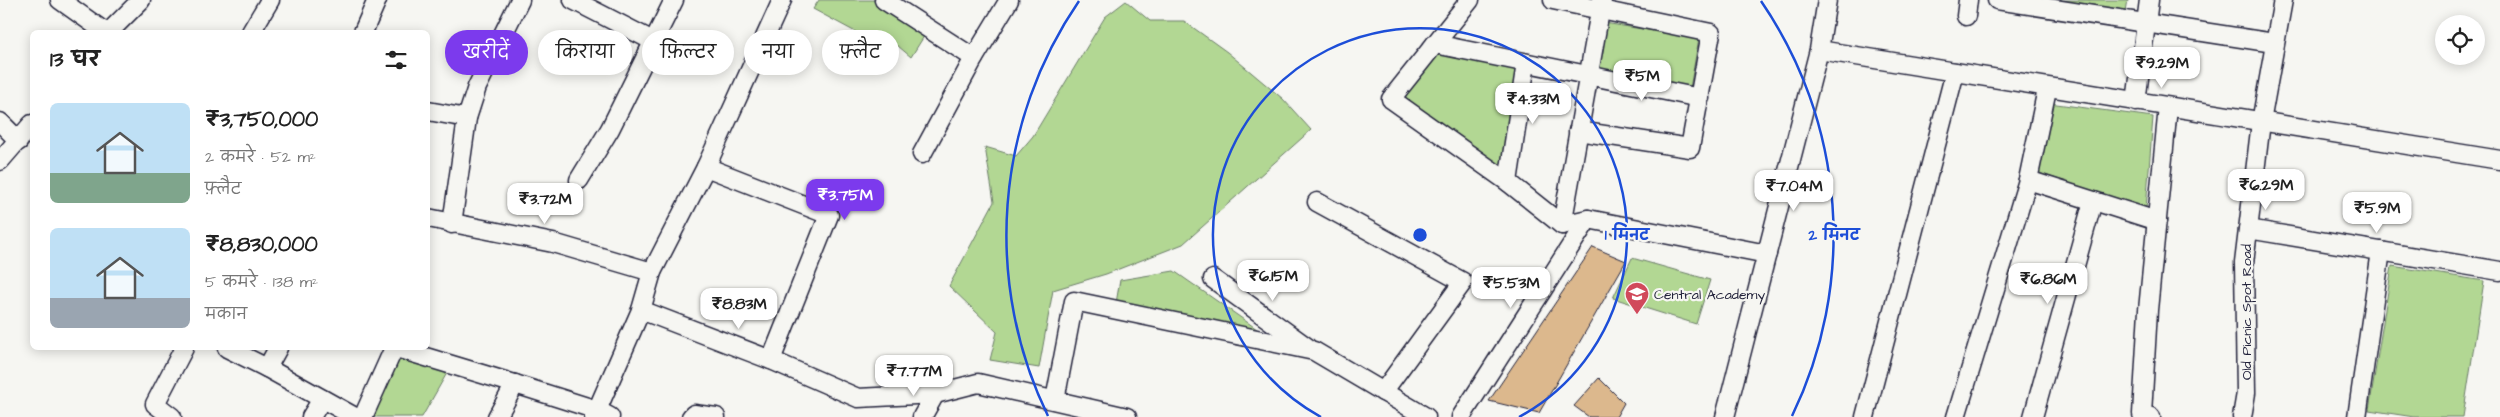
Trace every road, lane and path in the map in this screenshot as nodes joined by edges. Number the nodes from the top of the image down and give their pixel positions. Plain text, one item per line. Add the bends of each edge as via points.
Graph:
1 (60, 0) edge
2 (141, 0) edge
3 (270, 0) edge
4 (377, 0) edge
5 (520, 0) edge
6 (573, 0) edge
7 (674, 0) edge
8 (782, 0) edge
9 (884, 0) edge
10 (1009, 0) edge
11 (1470, 0) edge
12 (1553, 0) edge
13 (1827, 0) edge
14 (1997, 0) edge
15 (2149, 0) edge
16 (2283, 0) edge
17 (2022, 1) edge
18 (1602, 4) edge
19 (2146, 24) junction
20 (102, 30) edge
21 (111, 30) edge
22 (252, 30) edge
23 (363, 30) edge
24 (660, 30) edge
25 (642, 35) edge
26 (2274, 43) junction
27 (1436, 44) junction
28 (1819, 50) junction
29 (974, 58) junction
30 (1526, 64) junction
31 (642, 67) edge
32 (1955, 72) junction
33 (1590, 74) junction
34 (2047, 88) junction
35 (1700, 98) junction
36 (2136, 102) junction
37 (2168, 107) junction
38 (430, 110) edge
39 (467, 118) junction
40 (0, 122) edge
41 (2260, 122) junction
42 (30, 127) edge
43 (1578, 132) junction
44 (19, 141) junction
45 (922, 154) dead end
46 (2500, 160) edge
47 (0, 161) edge
48 (706, 167) junction
49 (579, 180) dead end
50 (2028, 180) junction
51 (1508, 182) junction
52 (2093, 201) junction
53 (1317, 202) dead end
54 (430, 218) edge
55 (1588, 219) junction
56 (2157, 221) junction
57 (452, 224) junction
58 (1562, 225) junction
59 (2248, 229) junction
60 (2381, 251) junction
61 (1767, 254) junction
62 (2500, 270) edge
63 (652, 272) junction
64 (1213, 279) dead end
65 (641, 310) junction
66 (183, 350) edge
67 (231, 350) edge
68 (277, 350) edge
69 (394, 350) edge
70 (402, 350) edge
71 (1314, 351) junction
72 (771, 360) junction
73 (268, 368) junction
74 (515, 384) junction
75 (1384, 392) junction
76 (935, 394) junction
77 (322, 399) junction
78 (1055, 400) junction
79 (600, 415) edge
80 (172, 417) edge
81 (311, 417) edge
82 (355, 417) edge
83 (363, 417) edge
84 (497, 417) edge
85 (690, 417) edge
86 (716, 417) edge
87 (922, 417) edge
88 (1126, 417) edge
89 (1426, 417) edge
90 (1461, 417) edge
91 (1725, 417) edge
92 (1865, 417) edge
93 (1956, 417) edge
94 (2033, 417) edge
95 (2150, 417) edge
96 (2242, 417) edge
97 (2358, 417) edge

1 - 20 street
2 - 21 street
3 - 22 street
4 - 23 street
5 - 39 street via 477,87
6 - 25 street
7 - 24 street
8 - 48 street
9 - 29 street
10 - 29 street
11 - 27 street
12 - 18 street
13 - 28 street
14 - 17 street
15 - 19 street
16 - 26 street, Old Picnic Spot Road
17 - 19 street
18 - 33 street
18 - 35 street via 1711,33
19 - 26 street
19 - 36 street
26 - 41 street, Old Picnic Spot Road
27 - 30 street
27 - 51 street via 1391,99
28 - 32 street
28 - 61 street
29 - 45 street
30 - 33 street
30 - 51 street
31 - 49 street
32 - 34 street
32 - 92 street
33 - 35 street
33 - 43 street
34 - 36 street
34 - 50 street
35 - 43 street via 1690,148
36 - 37 street
37 - 41 street
37 - 56 street
38 - 39 street
39 - 57 street
40 - 44 street
41 - 46 street
41 - 59 street, Old Picnic Spot Road
42 - 44 street
43 - 58 street
44 - 47 street
48 - 63 street
48 - 72 street via 829,216
50 - 52 street
50 - 93 street
51 - 58 street
52 - 56 street
52 - 94 street
53 - 75 street via 1463,282
54 - 57 street
55 - 58 street
55 - 61 street
55 - 90 street
56 - 95 street via 2142,414
57 - 63 street via 553,242
59 - 60 street
59 - 96 street, Old Picnic Spot Road via 2244,263 2246,393
60 - 62 street
60 - 97 street
61 - 91 street
63 - 65 street
64 - 71 street
65 - 72 street
65 - 79 street
66 - 80 street via 155,404
67 - 73 street
68 - 73 street
69 - 83 street
70 - 74 street
71 - 75 street
71 - 78 street via 1074,301
72 - 76 street via 858,398
73 - 77 street
74 - 79 street
74 - 84 street
75 - 89 street
76 - 78 street via 978,383
76 - 87 street
77 - 81 street
77 - 82 street
78 - 88 street
85 - 86 street via 694,414

